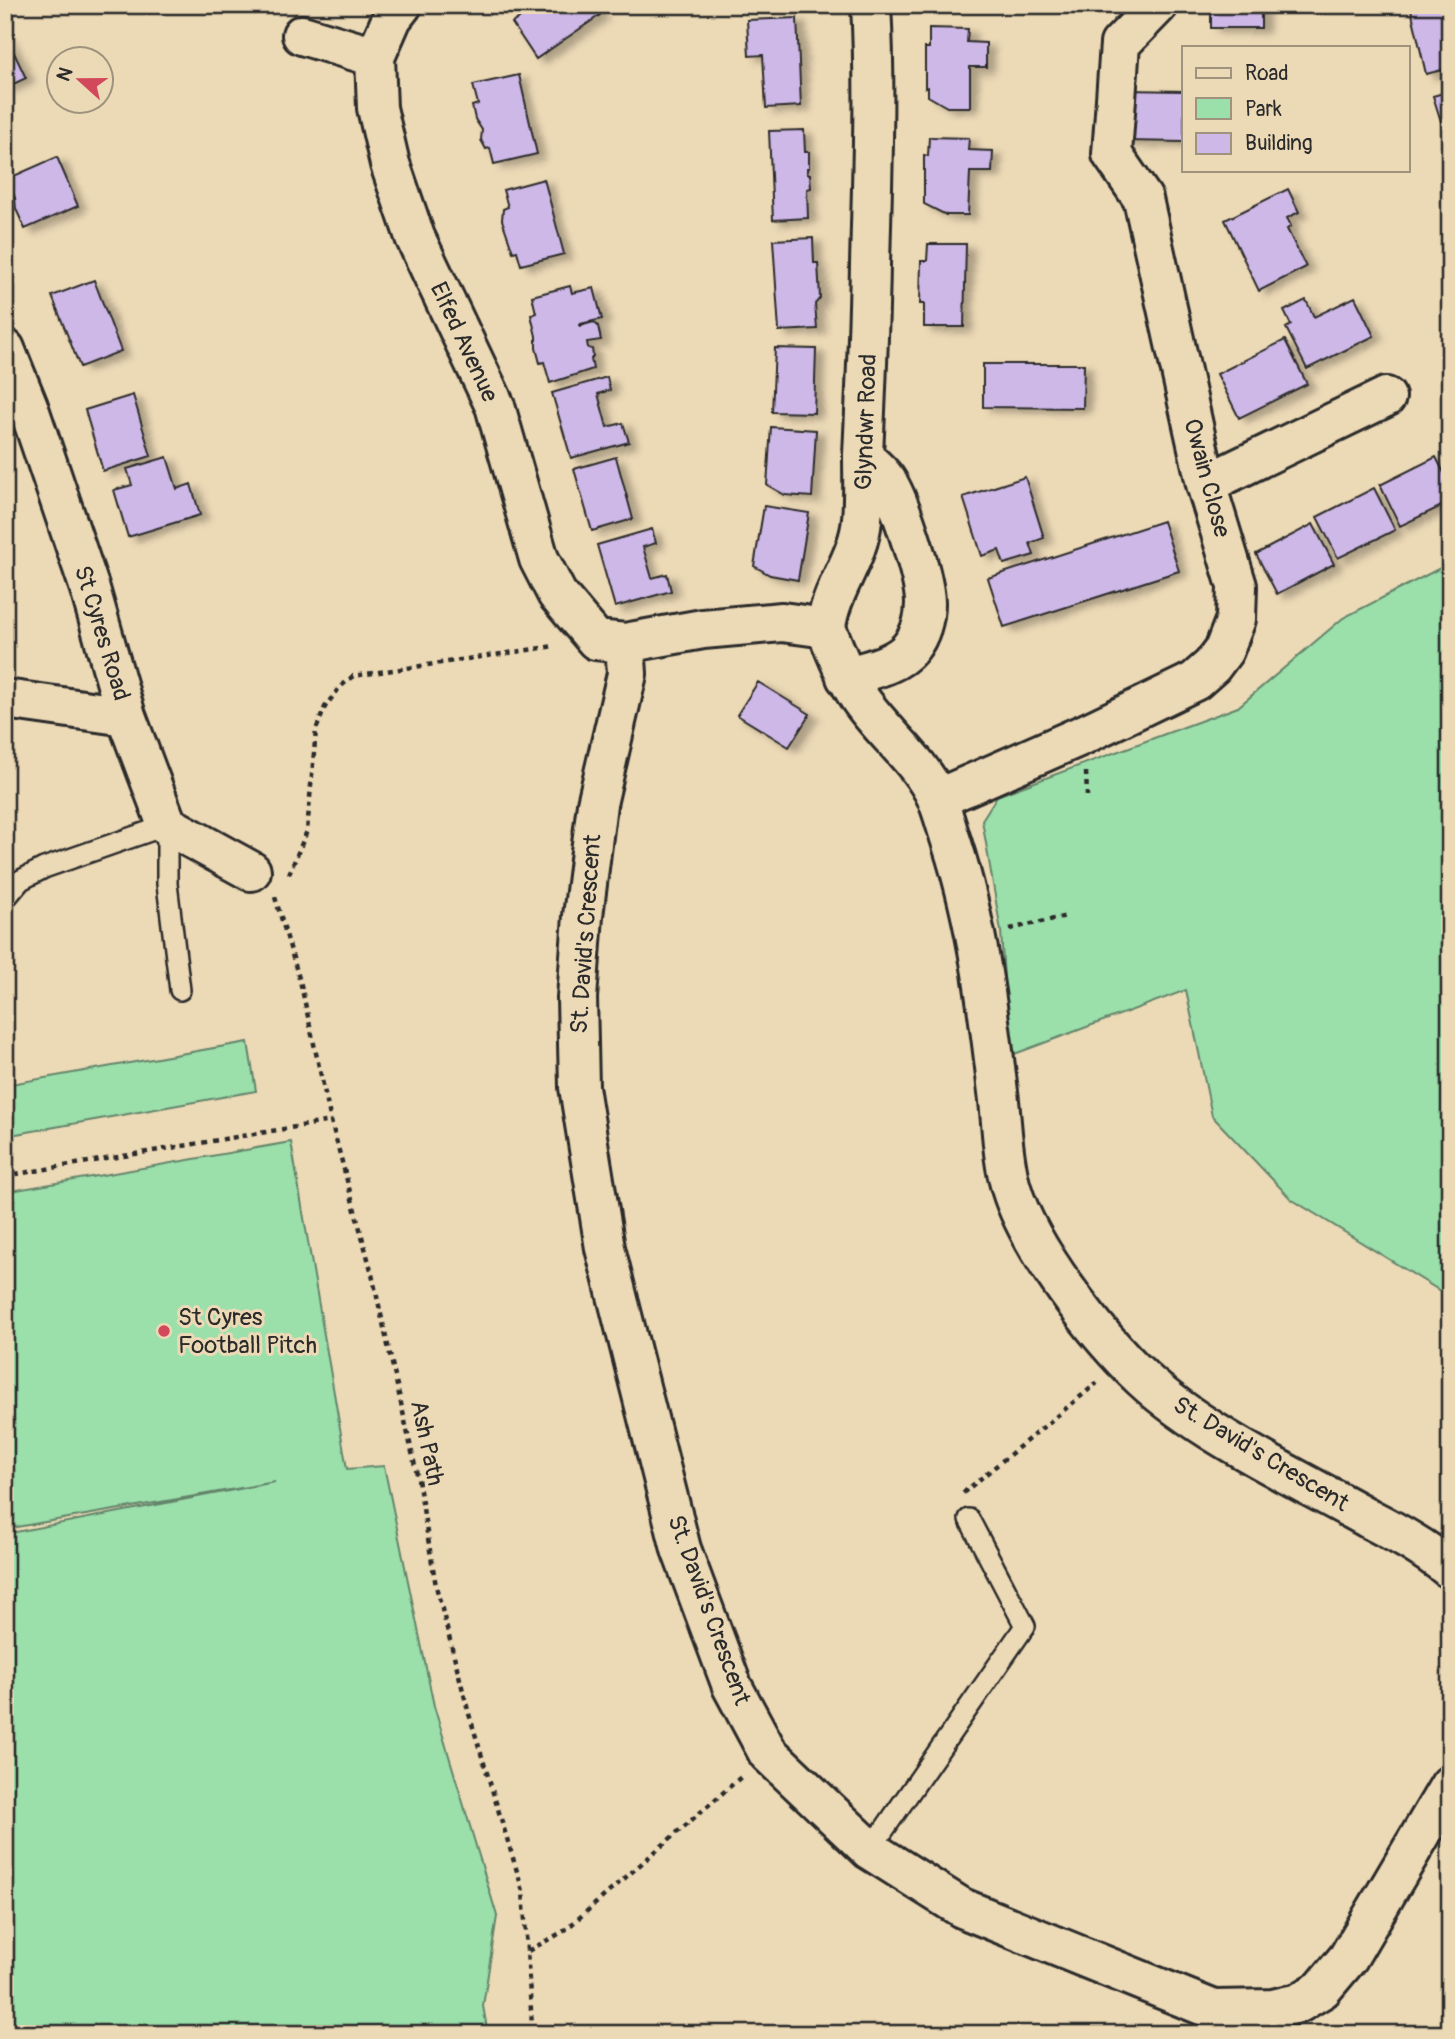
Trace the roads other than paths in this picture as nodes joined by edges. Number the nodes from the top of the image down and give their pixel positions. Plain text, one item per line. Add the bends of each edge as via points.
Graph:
1 (402, 5) edge
2 (871, 5) edge
3 (1158, 5) edge
4 (302, 35) dead end
5 (375, 57) junction
6 (5, 349) edge
7 (1386, 397) dead end
8 (863, 457) junction
9 (1206, 484) junction
10 (826, 628) junction
11 (610, 641) junction
12 (846, 677) junction
13 (5, 699) edge
14 (127, 716) junction
15 (937, 799) junction
16 (167, 825) junction
17 (274, 879) road end
18 (5, 899) edge
19 (180, 990) dead end
20 (970, 1519) road end
21 (1450, 1569) edge
22 (1450, 1785) edge
23 (870, 1850) junction

1 - 5 street, Elfed Avenue via 391,18
2 - 8 street, Glyndwr Road via 869,347
3 - 9 street, Owain Close via 1120,44 1112,154 1143,199
4 - 5 street
5 - 11 street, Elfed Avenue via 377,108 390,164 415,237 495,406 539,559 557,594
6 - 14 street, St Cyres Road via 90,589
7 - 9 street
8 - 10 street, Glyndwr Road via 857,547 836,589
8 - 12 street via 893,491 923,581 925,602 919,634 908,650 894,661
9 - 15 street, Owain Close via 1237,586 1236,619 1212,666 1195,681
10 - 11 street via 782,622
10 - 12 street, St. David's Crescent
11 - 23 street, St. David's Crescent via 627,674 597,804 577,998 579,1087 605,1248 681,1549 732,1686 768,1753
12 - 15 street, St. David's Crescent via 920,769
13 - 14 street
14 - 16 street, St Cyres Road
15 - 21 street, St. David's Crescent via 977,936 1011,1187 1029,1231 1108,1343 1145,1381 1236,1444 1414,1543
16 - 17 street
16 - 18 lane via 44,867 21,880
16 - 19 lane via 167,884
20 - 23 lane via 1025,1626
22 - 23 street, St. David's Crescent via 1348,1958 1322,1989 1299,2003 1273,2008 1214,2010 962,1908

